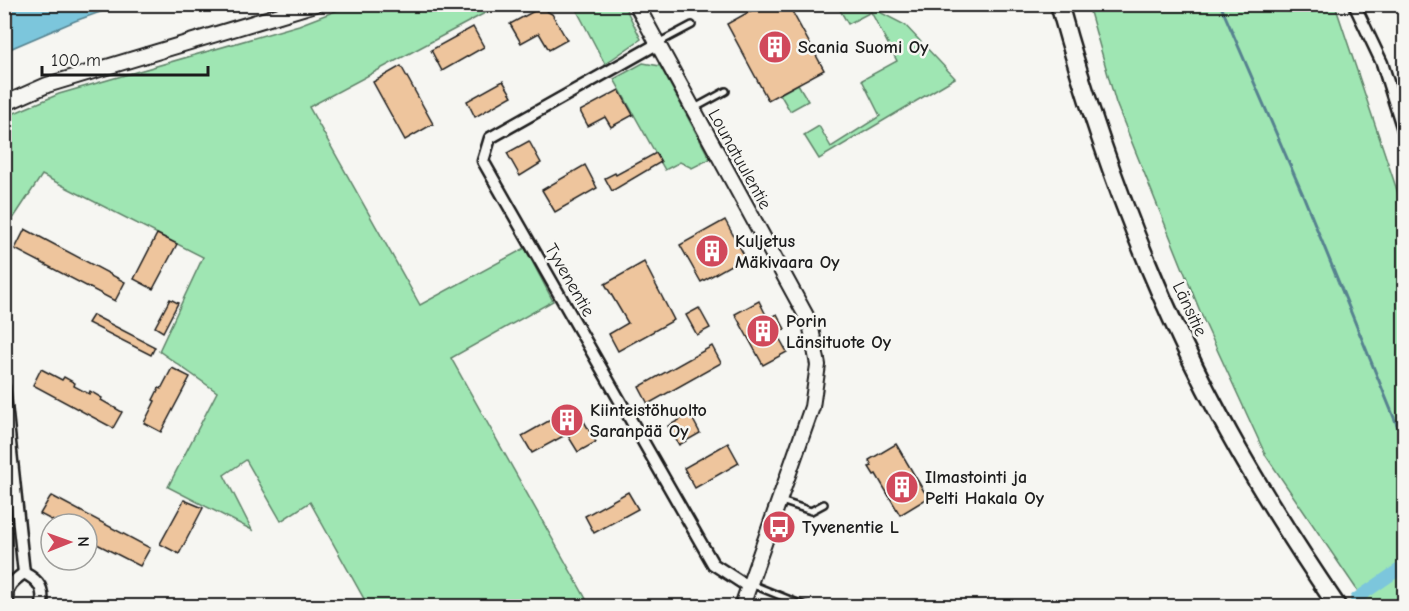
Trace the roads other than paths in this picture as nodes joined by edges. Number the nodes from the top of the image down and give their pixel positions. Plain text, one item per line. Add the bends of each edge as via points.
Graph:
1 (316, 4) edge
2 (636, 4) edge
3 (1059, 4) edge
4 (1354, 4) edge
5 (692, 25) dead end
6 (657, 44) junction
7 (726, 91) dead end
8 (4, 104) edge
9 (693, 110) junction
10 (1404, 133) edge
11 (4, 386) edge
12 (780, 500) junction
13 (824, 504) dead end
14 (24, 573) junction
15 (750, 586) junction
16 (9, 606) edge
17 (42, 606) edge
18 (742, 606) edge
19 (805, 606) edge
20 (1336, 606) edge

1 - 8 street via 47,85
2 - 6 street, Lounatuulentie
3 - 20 highway, Länsitie via 1100,143 1141,249 1228,431
4 - 10 street via 1382,63
5 - 6 lane
6 - 9 street, Lounatuulentie
6 - 15 street, Tyvenentie via 489,138 483,161 713,564
7 - 9 lane
9 - 12 street, Lounatuulentie via 810,323 818,365 812,407
11 - 14 street
12 - 13 lane via 811,511
12 - 15 street, Lounatuulentie
14 - 16 street via 11,582 6,596
14 - 17 street via 37,579 44,593
15 - 18 street, Lounatuulentie
15 - 19 lane

